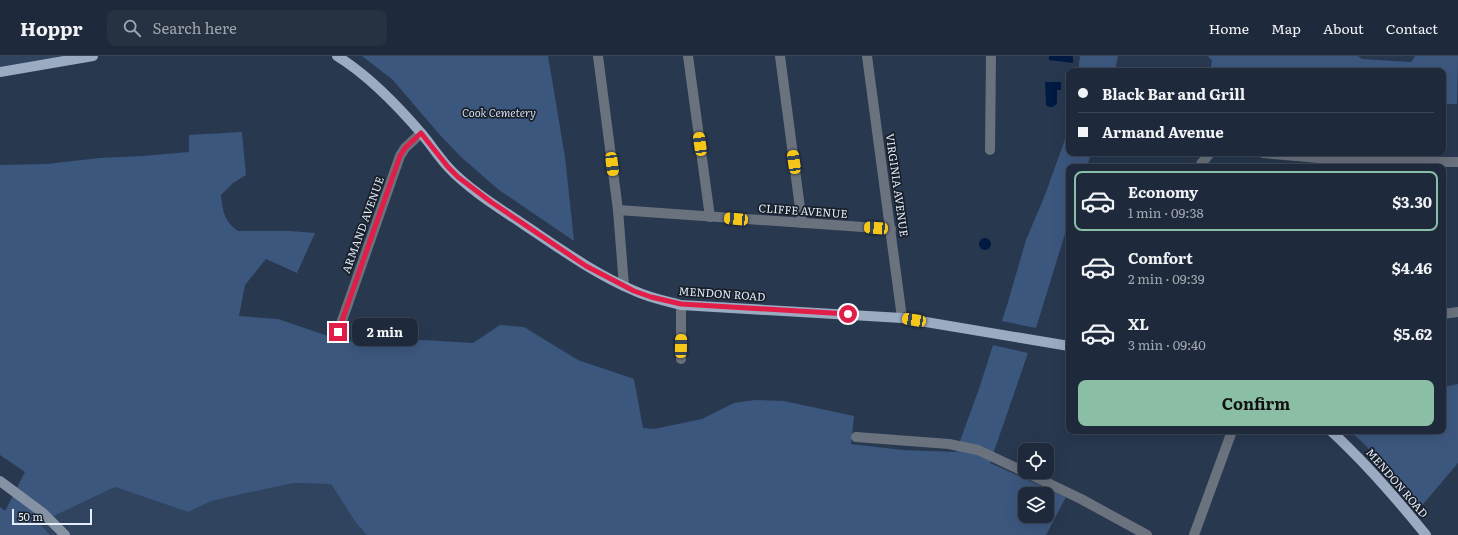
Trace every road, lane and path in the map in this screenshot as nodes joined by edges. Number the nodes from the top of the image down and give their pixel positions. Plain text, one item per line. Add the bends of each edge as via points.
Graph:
1 (93, 56) edge
2 (337, 56) edge
3 (598, 56) edge
4 (688, 56) edge
5 (780, 56) edge
6 (867, 56) edge
7 (991, 56) edge
8 (0, 72) edge
9 (421, 133) junction
10 (990, 150) dead end
11 (1208, 156) edge
12 (1297, 156) edge
13 (1458, 162) edge
14 (1201, 164) edge
15 (618, 210) junction
16 (710, 217) junction
17 (802, 223) junction
18 (891, 229) junction
19 (624, 286) junction
20 (681, 304) junction
21 (1458, 312) edge
22 (1446, 314) edge
23 (902, 318) junction
24 (338, 332) dead end
25 (1066, 345) edge
26 (680, 360) dead end
27 (1231, 434) edge
28 (1334, 434) edge
29 (856, 437) dead end
30 (1018, 469) edge
31 (1040, 479) edge
32 (0, 481) edge
33 (65, 535) edge
34 (1147, 535) edge
35 (1194, 535) edge
36 (1426, 535) edge

1 - 8 main road
2 - 9 main road, MENDON ROAD via 383,92
3 - 15 street
4 - 16 street
5 - 17 street
6 - 18 street, VIRGINIA AVENUE
7 - 10 street
9 - 19 main road, MENDON ROAD via 448,167 464,182 586,266
9 - 24 street, ARMAND AVENUE via 400,156
11 - 14 street
12 - 13 street via 1365,162
15 - 16 street, CLIFFE AVENUE
15 - 19 street
16 - 17 street, CLIFFE AVENUE
17 - 18 street, CLIFFE AVENUE
18 - 23 street, VIRGINIA AVENUE
19 - 20 main road, MENDON ROAD via 651,297
20 - 23 main road, MENDON ROAD
20 - 26 street
21 - 22 street
23 - 25 main road, MENDON ROAD
27 - 35 street
28 - 36 main road, MENDON ROAD via 1386,486
29 - 30 street via 949,444 978,450
31 - 34 street
32 - 33 street via 37,508

